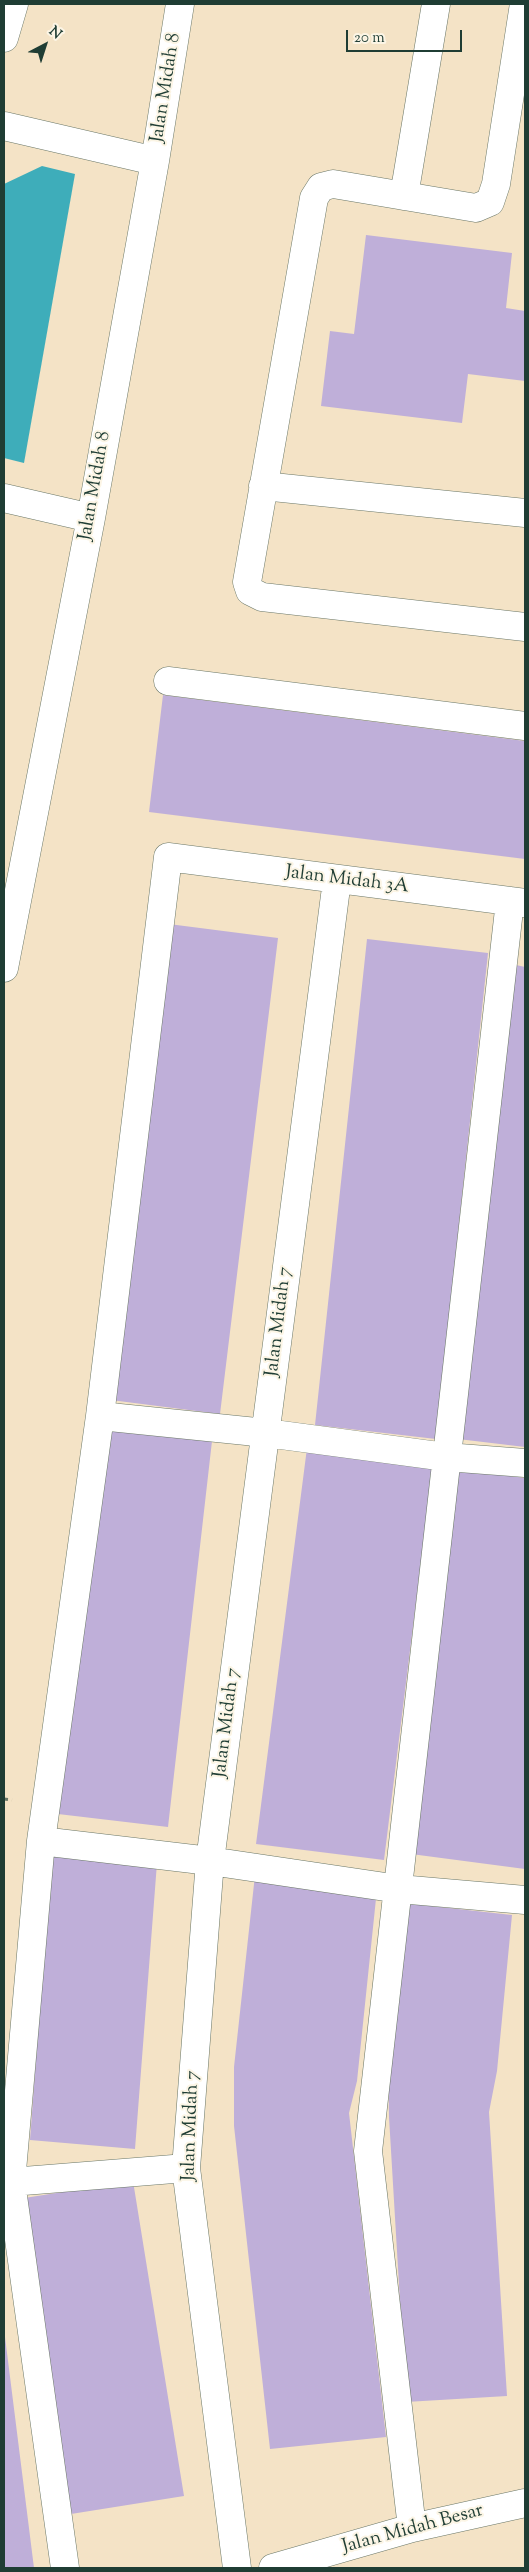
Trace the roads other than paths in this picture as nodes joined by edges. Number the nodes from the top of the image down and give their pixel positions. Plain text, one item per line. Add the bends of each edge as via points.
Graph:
1 (14, 4) edge
2 (180, 4) edge
3 (436, 4) edge
4 (524, 4) edge
5 (4, 38) edge
6 (521, 59) edge
7 (4, 126) edge
8 (155, 161) junction
9 (404, 196) junction
10 (263, 486) junction
11 (4, 498) edge
12 (525, 513) edge
13 (91, 518) junction
14 (525, 627) edge
15 (168, 681) dead end
16 (525, 726) edge
17 (337, 880) junction
18 (10, 897) edge
19 (518, 902) edge
20 (4, 968) edge
21 (100, 1416) junction
22 (266, 1433) junction
23 (446, 1457) junction
24 (525, 1463) edge
25 (41, 1841) junction
26 (210, 1862) junction
27 (399, 1889) junction
28 (525, 1900) edge
29 (186, 2168) junction
30 (11, 2182) junction
31 (525, 2503) edge
32 (412, 2528) junction
33 (65, 2568) edge
34 (236, 2568) edge
35 (273, 2568) edge

1 - 5 street
2 - 8 street, Jalan Midah 8
3 - 9 street
4 - 6 street
6 - 9 street via 490,202 476,208
7 - 8 street
8 - 13 street, Jalan Midah 8
9 - 10 street via 333,184 321,187 314,198
10 - 12 street
10 - 14 street via 247,582 250,591 262,597
11 - 13 street
13 - 18 street, Jalan Midah 8
15 - 16 street
17 - 19 street, Jalan Midah 3A
17 - 21 street, Jalan Midah 3A via 168,857
17 - 22 street, Jalan Midah 7
18 - 20 street, Jalan Midah 8
19 - 23 street
21 - 22 street
21 - 25 street
22 - 23 street
22 - 26 street, Jalan Midah 7
23 - 24 street
23 - 27 street
25 - 26 street
25 - 30 street
26 - 27 street
26 - 29 street, Jalan Midah 7
27 - 28 street
27 - 32 street via 368,2151
29 - 30 street
29 - 34 street, Jalan Midah 7
30 - 33 street
31 - 32 street, Jalan Midah Besar
32 - 35 street, Jalan Midah Besar

